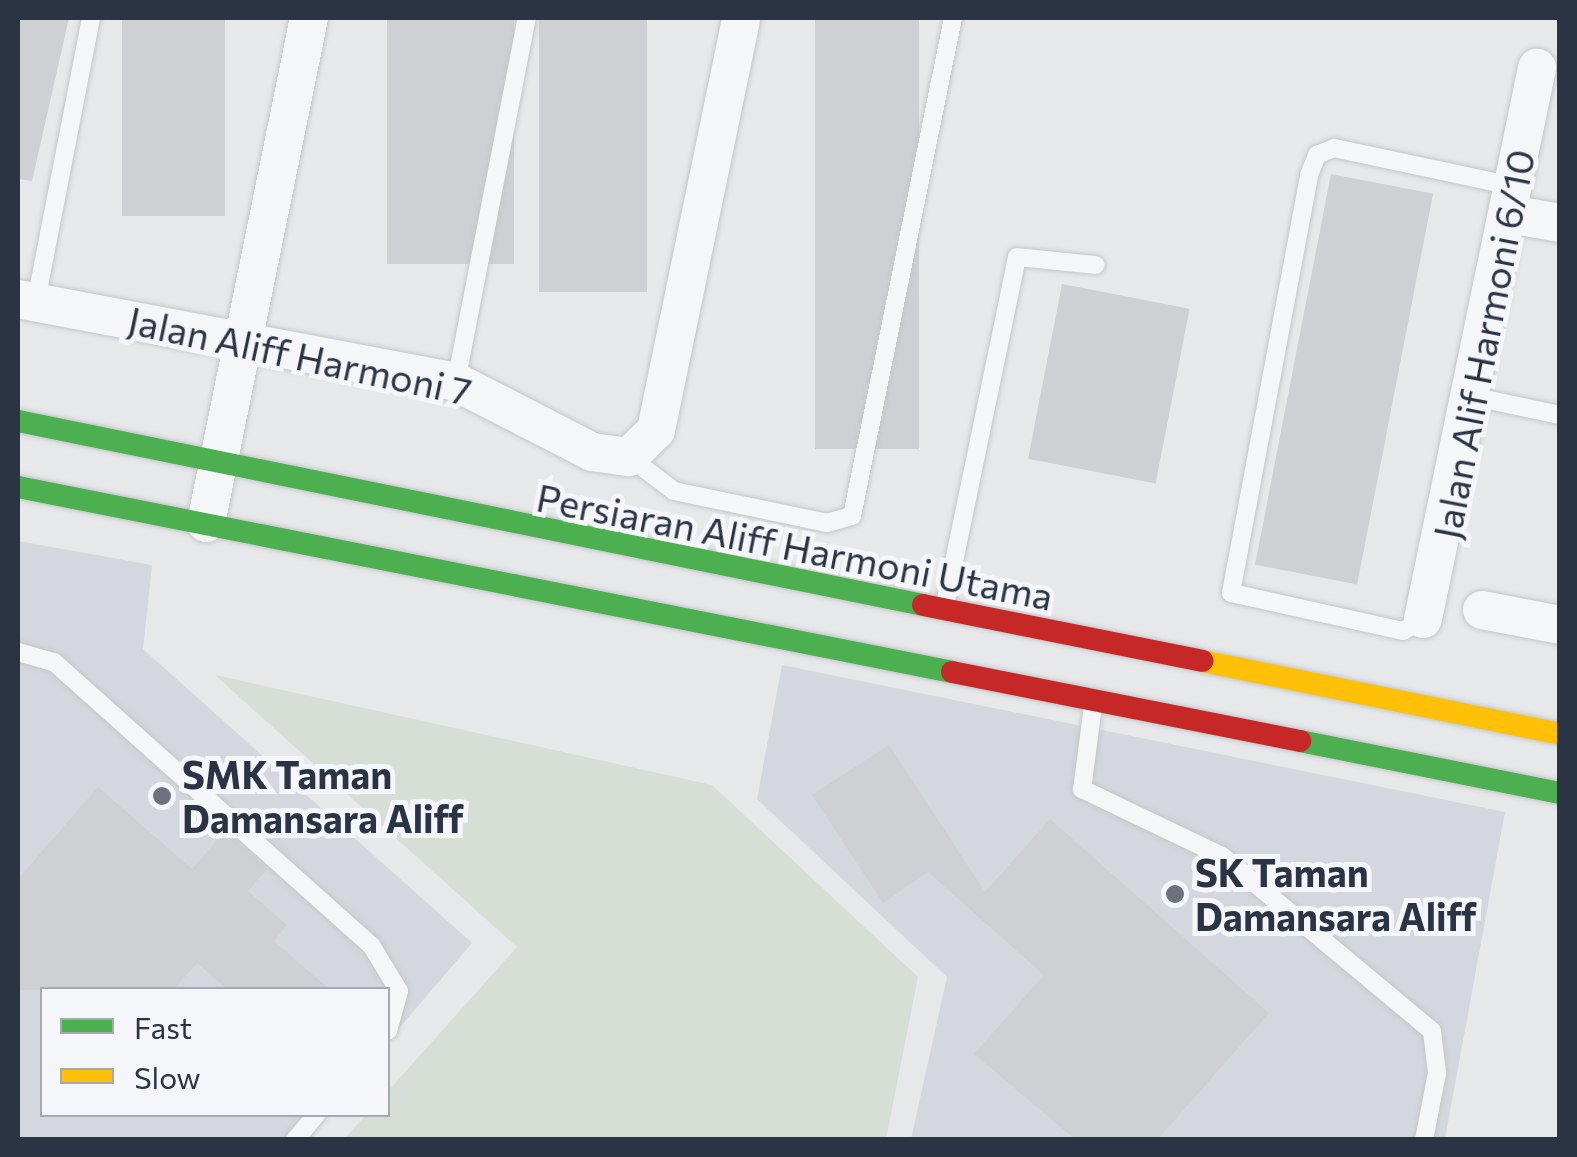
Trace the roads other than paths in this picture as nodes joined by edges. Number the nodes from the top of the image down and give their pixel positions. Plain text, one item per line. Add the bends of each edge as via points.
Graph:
1 (91, 18) edge
2 (309, 18) edge
3 (527, 18) edge
4 (741, 18) edge
5 (953, 18) edge
6 (1538, 68) dead end
7 (1511, 200) junction
8 (1560, 223) edge
9 (1096, 264) dead end
10 (27, 300) edge
11 (244, 341) junction
12 (456, 382) junction
13 (1470, 396) junction
14 (1560, 414) edge
15 (18, 421) edge
16 (629, 457) junction
17 (219, 463) junction
18 (18, 487) edge
19 (206, 523) junction
20 (1482, 610) dead end
21 (942, 615) junction
22 (1424, 619) joint
23 (1560, 625) edge
24 (18, 652) edge
25 (1094, 701) junction
26 (1560, 734) edge
27 (1560, 793) edge
28 (390, 1023) edge
29 (314, 1117) edge
30 (295, 1140) edge
31 (1424, 1140) edge

1 - 10 lane
2 - 11 street
3 - 12 lane
4 - 16 street via 656,430
5 - 16 lane via 852,516 828,522 674,491
6 - 7 street, Jalan Alif Harmoni 6/10
7 - 8 street
7 - 13 street, Jalan Alif Harmoni 6/10
7 - 22 lane via 1334,148 1317,154 1309,175 1231,593 1403,631
9 - 21 lane via 1017,257
10 - 11 street, Jalan Aliff Harmoni 7
11 - 12 street, Jalan Aliff Harmoni 7
11 - 17 street
12 - 16 street, Jalan Aliff Harmoni 7 via 523,408 592,452
13 - 14 lane
13 - 22 street, Jalan Alif Harmoni 6/10
15 - 17 street, Persiaran Aliff Harmoni Utama
17 - 19 street
17 - 21 street, Persiaran Aliff Harmoni Utama
18 - 19 street
19 - 25 street
20 - 23 street
21 - 26 street, Persiaran Aliff Harmoni Utama
24 - 28 lane via 54,662 371,945 398,991
25 - 27 street
25 - 31 lane via 1082,790 1222,856 1432,1031 1437,1073
29 - 30 lane

